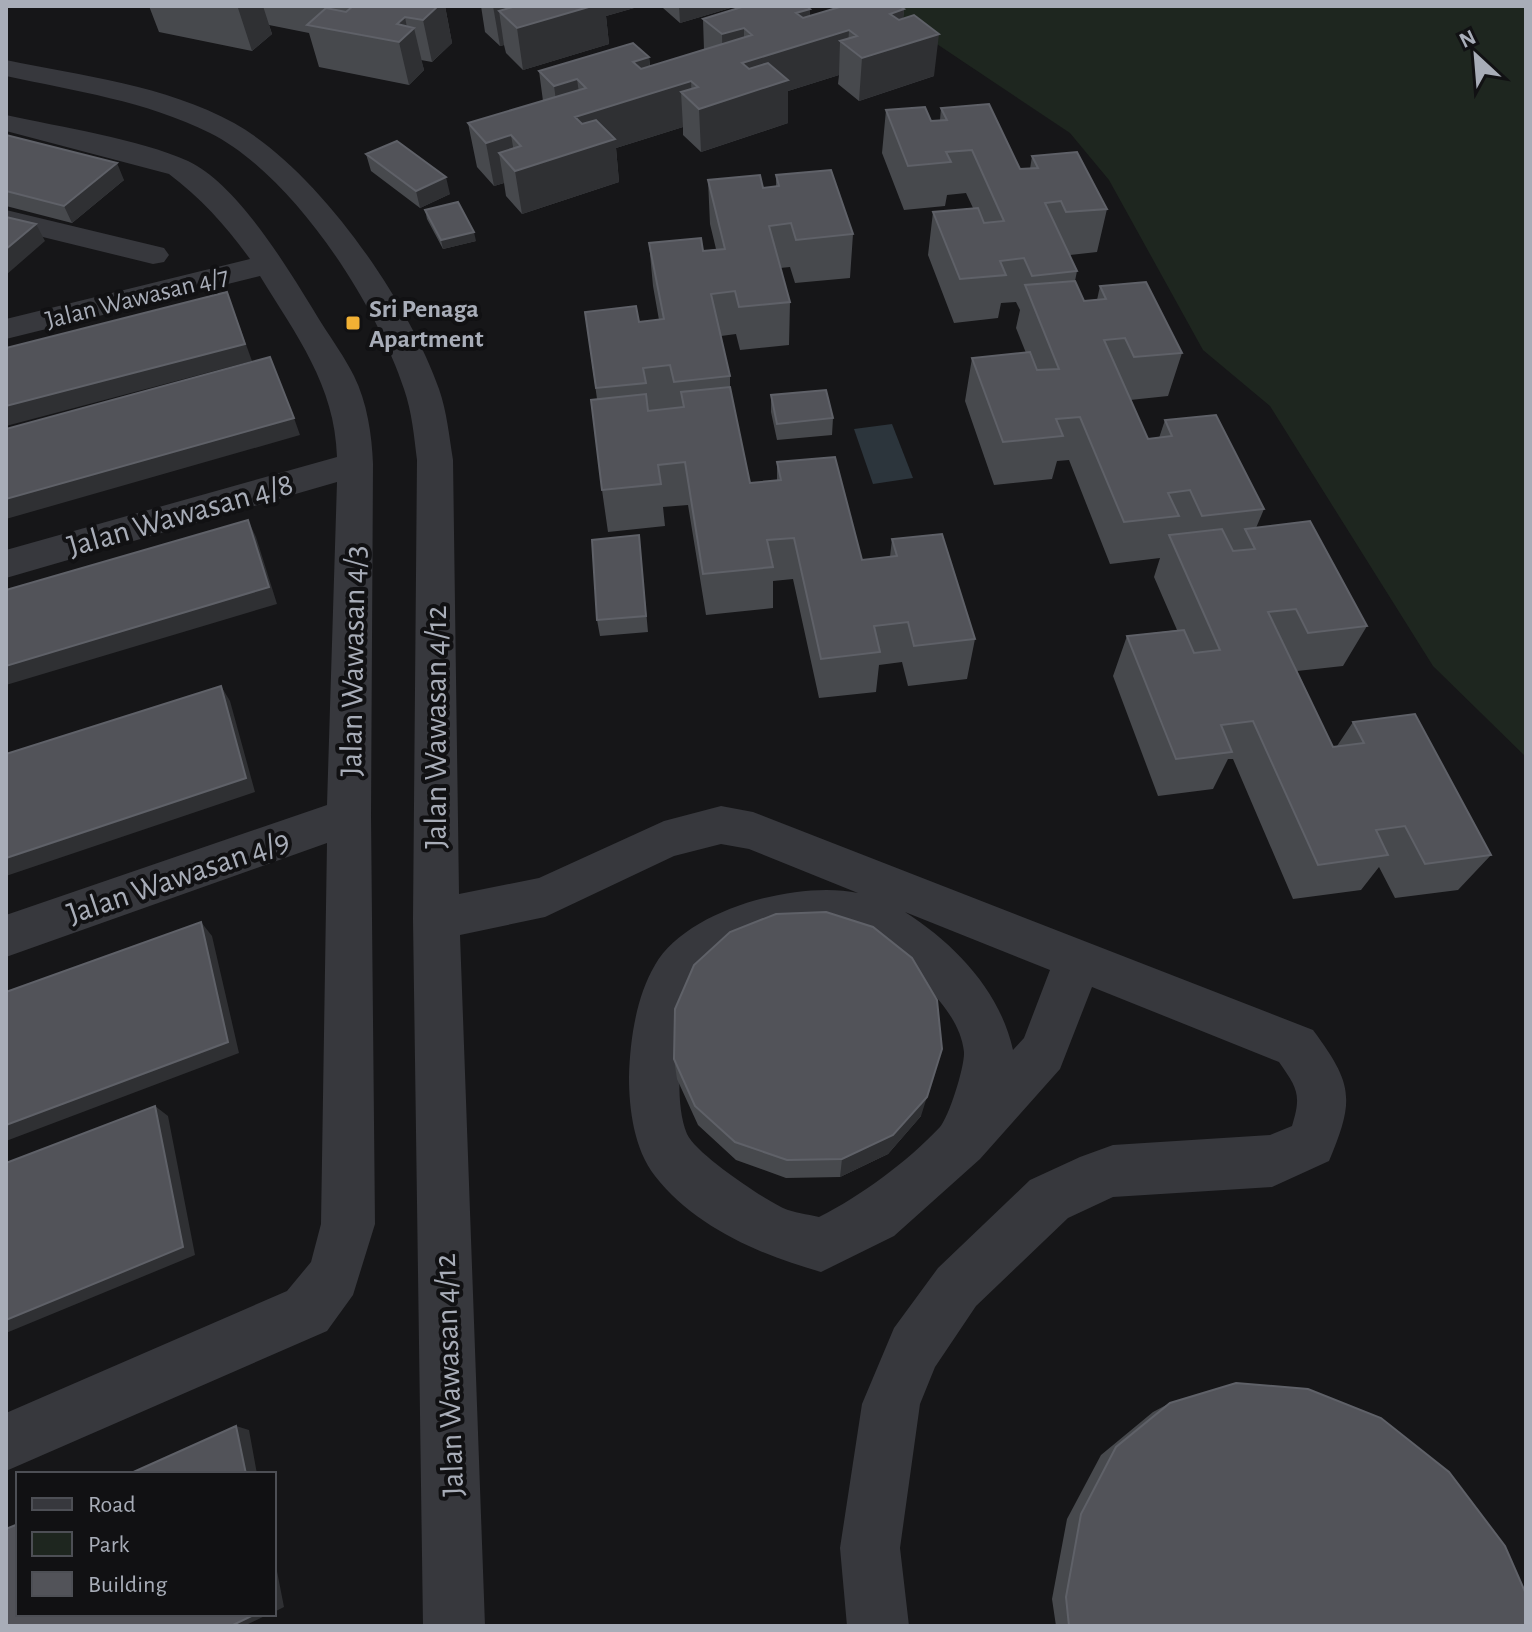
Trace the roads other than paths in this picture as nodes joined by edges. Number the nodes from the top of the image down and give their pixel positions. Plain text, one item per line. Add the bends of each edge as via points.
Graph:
1 (6, 68) edge
2 (6, 123) edge
3 (6, 219) edge
4 (153, 255) dead end
5 (269, 264) junction
6 (6, 329) edge
7 (355, 464) junction
8 (6, 564) edge
9 (349, 816) junction
10 (436, 919) junction
11 (6, 936) edge
12 (1078, 960) junction
13 (962, 1141) junction
14 (6, 1442) edge
15 (454, 1626) edge
16 (878, 1626) edge

1 - 10 street, Jalan Wawasan 4/12 via 154,101 196,115 234,136 271,162 326,220 390,319 427,405 435,460
2 - 5 street, Jalan Wawasan 4/3 via 179,168 237,220
3 - 4 street
5 - 6 street, Jalan Wawasan 4/7
5 - 7 street, Jalan Wawasan 4/3 via 338,377 354,435
7 - 8 street, Jalan Wawasan 4/8
7 - 9 street, Jalan Wawasan 4/3
9 - 11 street, Jalan Wawasan 4/9
9 - 14 street, Jalan Wawasan 4/3 via 348,1224 334,1276 307,1311
10 - 12 street via 545,897 664,840 721,825 753,831
10 - 15 street, Jalan Wawasan 4/12
12 - 13 street via 1043,1053
12 - 16 street via 1296,1046 1323,1084 1324,1110 1311,1143 1272,1161 1113,1171 1080,1183 1049,1199 957,1287 914,1348 891,1404 870,1548
13 - 13 street via 875,1217 821,1245 769,1230 703,1187 667,1150 652,1086 671,978 695,954 774,914 821,908 866,915 909,940 955,980 977,1022 989,1057

